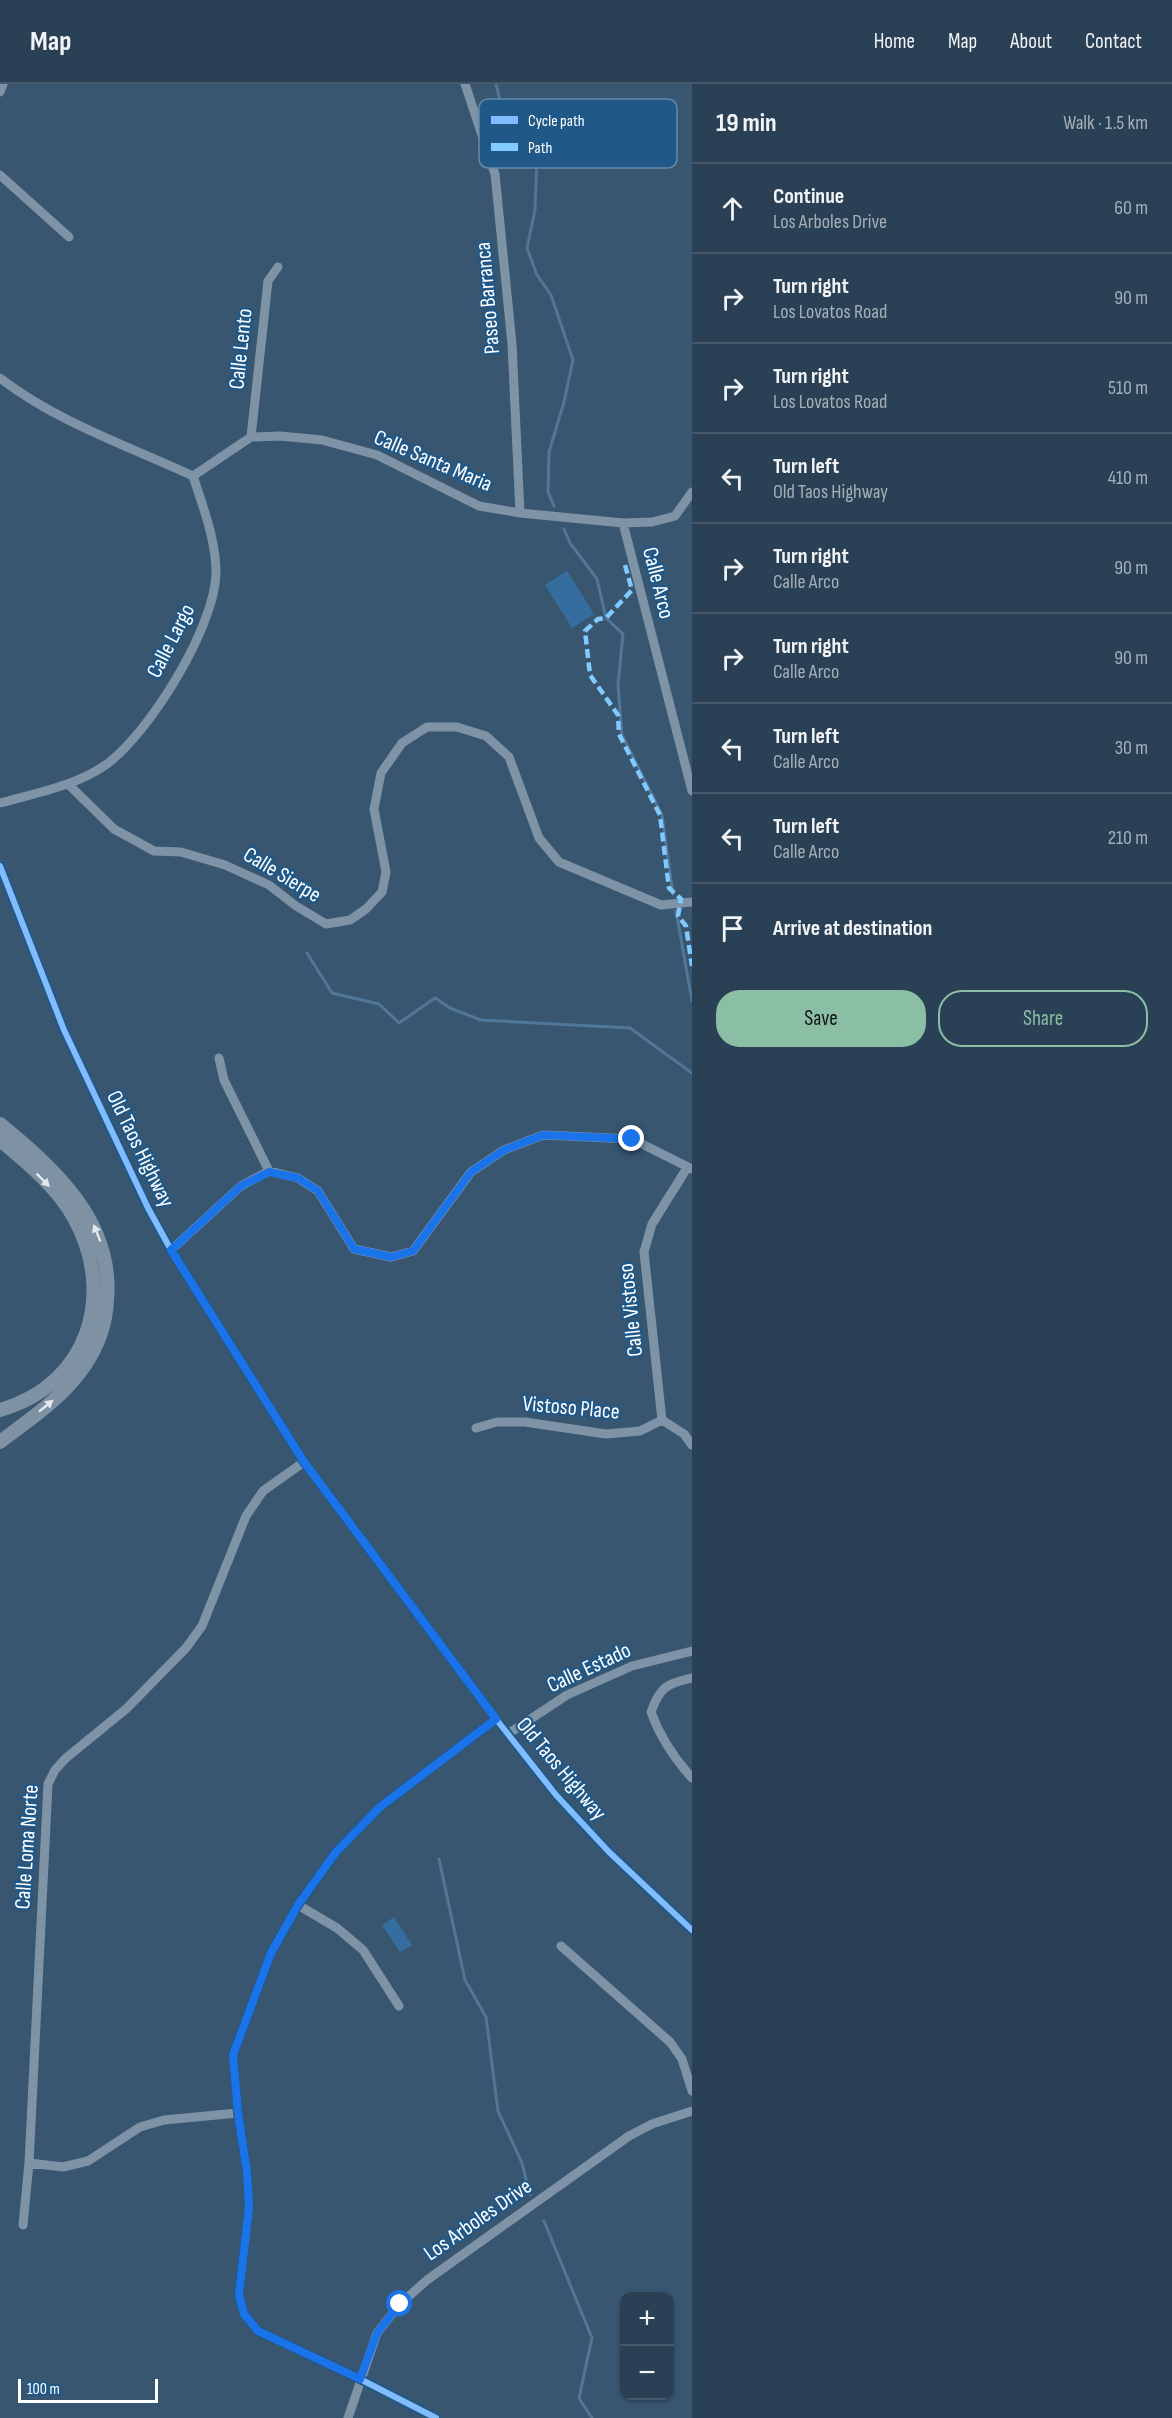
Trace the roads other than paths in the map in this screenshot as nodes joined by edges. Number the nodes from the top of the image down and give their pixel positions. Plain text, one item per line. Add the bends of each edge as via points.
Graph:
1 (3, 84) edge
2 (465, 84) edge
3 (0, 92) edge
4 (479, 126) edge
5 (493, 168) edge
6 (0, 175) edge
7 (69, 237) dead end
8 (278, 267) dead end
9 (0, 378) edge
10 (251, 437) junction
11 (193, 476) junction
12 (692, 492) edge
13 (520, 513) junction
14 (623, 523) junction
15 (68, 784) junction
16 (692, 791) edge
17 (0, 803) edge
18 (0, 866) edge
19 (692, 902) edge
20 (219, 1058) dead end
21 (0, 1124) edge
22 (0, 1140) edge
23 (690, 1168) edge
24 (269, 1172) junction
25 (171, 1250) junction
26 (0, 1410) edge
27 (662, 1420) junction
28 (476, 1428) dead end
29 (0, 1442) edge
30 (692, 1445) edge
31 (304, 1462) junction
32 (692, 1651) edge
33 (692, 1678) edge
34 (496, 1719) junction
35 (508, 1734) junction
36 (692, 1778) edge
37 (298, 1905) junction
38 (692, 1930) edge
39 (561, 1946) dead end
40 (399, 2006) dead end
41 (692, 2091) edge
42 (692, 2111) edge
43 (238, 2113) junction
44 (29, 2163) junction
45 (23, 2225) dead end
46 (360, 2379) junction
47 (348, 2418) edge
48 (436, 2418) edge

1 - 3 street
2 - 4 street, Paseo Barranca
5 - 13 street, Paseo Barranca via 512,344
6 - 7 street
8 - 10 street, Calle Lento via 268,281
9 - 11 street via 26,398
10 - 11 street
10 - 13 street, Calle Santa Maria via 322,440 376,455 479,506
11 - 15 street, Calle Largo via 211,530 216,573 204,625 138,735 107,764
12 - 14 street, Calle Santa Maria via 675,516
13 - 14 street, Calle Santa Maria
14 - 16 street, Calle Arco
15 - 17 street, Calle Largo
15 - 19 street, Calle Sierpe via 114,829 154,851 181,852 225,865 269,885 326,924 350,920 382,892 386,872 374,809 381,773 402,743 428,727 457,727 486,736 509,757 539,838 559,862 661,905
18 - 25 street, Old Taos Highway via 64,1030 123,1159
20 - 24 street via 224,1080
29 -> 21 highway via 54,1399 85,1365 103,1327 108,1289 104,1250 93,1222 46,1164
22 -> 26 highway via 44,1180 72,1214 89,1250 95,1280 91,1320 75,1356 49,1385
23 - 24 street via 632,1139 543,1135 504,1150 471,1172 413,1251 391,1257 354,1249 318,1191 298,1178
23 - 27 street, Calle Vistoso via 652,1224 644,1252
24 - 25 street via 241,1186
25 - 31 street, Old Taos Highway
27 - 28 street, Vistoso Place via 640,1431 606,1434 525,1422 497,1422
27 - 30 street via 684,1434
31 - 34 street, Old Taos Highway
31 - 44 street, Calle Loma Norte via 263,1491 246,1516 202,1626 186,1648 126,1709 66,1758 48,1784
32 - 35 street, Calle Estado via 632,1666 577,1691
33 - 36 street via 672,1682 658,1693 651,1712 658,1731
34 - 35 street, Old Taos Highway
34 - 37 street via 380,1807 336,1852
35 - 38 street, Old Taos Highway via 556,1795 609,1852
37 - 40 street via 337,1928 363,1950
37 - 43 street via 271,1953 233,2055
39 - 41 street via 670,2042 682,2059
42 - 46 street, Los Arboles Drive via 629,2136 427,2280 400,2304 377,2333
43 - 44 street via 164,2120 140,2127 88,2161 63,2167
43 - 46 street via 249,2207 239,2295 244,2314 258,2331
44 - 45 street, Calle Loma Norte
46 - 47 street, Los Arboles Drive
46 - 48 street

